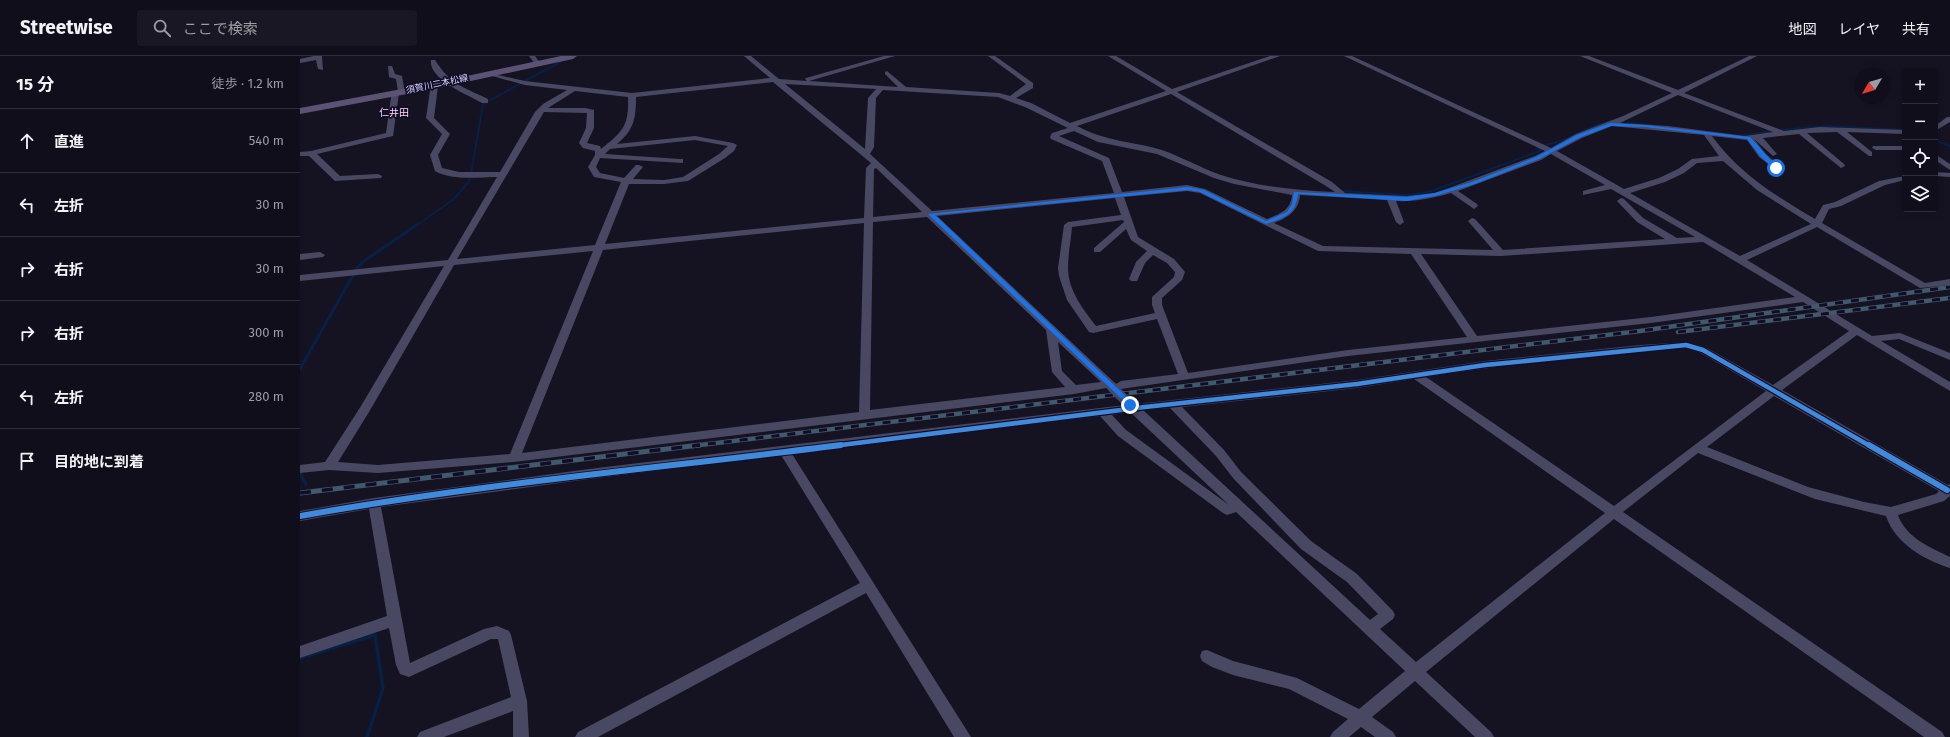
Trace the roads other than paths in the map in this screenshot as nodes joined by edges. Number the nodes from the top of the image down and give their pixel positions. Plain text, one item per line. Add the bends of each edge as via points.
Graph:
1 (319, 56) edge
2 (573, 56) edge
3 (747, 56) edge
4 (892, 56) edge
5 (991, 56) edge
6 (1111, 56) edge
7 (1276, 56) edge
8 (1347, 56) edge
9 (1583, 56) edge
10 (1754, 56) edge
11 (534, 60) edge
12 (300, 61) edge
13 (433, 62) dead end
14 (390, 67) dead end
15 (321, 69) dead end
16 (487, 73) junction
17 (887, 73) dead end
18 (776, 81) junction
19 (449, 82) junction
20 (797, 82) junction
21 (434, 86) junction
22 (882, 87) junction
23 (902, 88) junction
24 (573, 89) junction
25 (399, 92) junction
26 (1171, 92) junction
27 (1679, 93) junction
28 (632, 95) junction
29 (1012, 98) junction
30 (485, 101) dead end
31 (542, 110) junction
32 (300, 111) edge
33 (1950, 119) edge
34 (1610, 124) junction
35 (1072, 127) junction
36 (1938, 127) edge
37 (1838, 129) junction
38 (1800, 130) junction
39 (1902, 132) edge
40 (1782, 133) junction
41 (1707, 134) junction
42 (1758, 137) junction
43 (1749, 138) junction
44 (610, 147) junction
45 (1876, 148) dead end
46 (1902, 148) edge
47 (1551, 151) junction
48 (311, 153) junction
49 (300, 154) edge
50 (866, 154) junction
51 (1773, 154) dead end
52 (1869, 154) dead end
53 (599, 156) junction
54 (1725, 158) junction
55 (1938, 158) edge
56 (680, 161) dead end
57 (875, 164) junction
58 (1841, 166) dead end
59 (1947, 166) edge
60 (639, 167) dead end
61 (1776, 168) dead end
62 (503, 174) junction
63 (1938, 174) edge
64 (1950, 175) edge
65 (378, 176) dead end
66 (1902, 179) edge
67 (626, 181) junction
68 (1612, 186) junction
69 (1452, 190) junction
70 (1623, 192) junction
71 (1296, 193) junction
72 (1586, 193) dead end
73 (1119, 195) junction
74 (1342, 195) junction
75 (1391, 198) junction
76 (1620, 201) dead end
77 (1474, 206) dead end
78 (930, 214) junction
79 (1128, 220) junction
80 (868, 221) junction
81 (1472, 221) dead end
82 (1266, 222) junction
83 (1400, 222) dead end
84 (1817, 224) junction
85 (1705, 239) junction
86 (1676, 241) junction
87 (598, 248) junction
88 (1097, 250) dead end
89 (1152, 251) junction
90 (1414, 251) junction
91 (1501, 253) junction
92 (320, 255) dead end
93 (300, 257) edge
94 (1740, 260) junction
95 (450, 263) junction
96 (300, 278) edge
97 (1134, 279) dead end
98 (1950, 282) edge
99 (1806, 299) junction
100 (1160, 315) junction
101 (1051, 329) junction
102 (1857, 330) junction
103 (1474, 339) junction
104 (1872, 339) junction
105 (1950, 357) edge
106 (1417, 376) junction
107 (1184, 377) junction
108 (1111, 386) junction
109 (1950, 387) edge
110 (1074, 390) junction
111 (1772, 390) junction
112 (1172, 404) junction
113 (1128, 407) junction
114 (1146, 407) dead end
115 (1103, 412) junction
116 (864, 416) junction
117 (1697, 448) junction
118 (785, 452) junction
119 (514, 458) junction
120 (329, 466) junction
121 (303, 469) edge
122 (1948, 490) edge
123 (374, 503) junction
124 (1239, 506) junction
125 (1891, 512) junction
126 (1613, 513) junction
127 (305, 515) edge
128 (1950, 563) edge
129 (867, 586) junction
130 (395, 620) junction
131 (1370, 628) junction
132 (300, 652) edge
133 (1207, 656) dead end
134 (1416, 671) junction
135 (520, 701) junction
136 (1361, 718) junction
137 (425, 737) edge
138 (521, 737) edge
139 (583, 737) edge
140 (963, 737) edge
141 (1338, 737) edge
142 (1388, 737) edge
143 (1486, 737) edge
144 (1937, 737) edge

1 - 12 street
1 - 15 street
2 - 11 main road, 須賀川二本松線
3 - 18 street
4 - 20 street
5 - 29 street via 1029,83 1029,87
6 - 26 street
7 - 26 street
8 - 47 street
9 - 27 street
10 - 27 street
11 - 16 main road, 須賀川二本松線
13 - 19 street
14 - 25 street via 392,77 399,76
16 - 19 main road, 須賀川二本松線
16 - 24 street via 522,83
17 - 23 street
18 - 20 street
18 - 28 street
18 - 50 street
19 - 21 main road, 須賀川二本松線
19 - 30 street
20 - 22 street
21 - 25 main road, 須賀川二本松線
21 - 62 street via 430,118 446,134 434,155 440,171
22 - 23 street
22 - 50 street via 872,98 870,148
23 - 29 street
24 - 28 street
24 - 31 street
25 - 32 main road, 須賀川二本松線
25 - 48 street via 390,134
26 - 35 street
26 - 74 street via 1334,187
27 - 34 street
27 - 40 street
28 - 44 street via 632,120 629,127
29 - 35 street
31 - 53 street via 590,112 590,128 583,143 597,148
31 - 62 street
33 - 36 street
34 - 41 street
34 - 47 street
35 - 71 street via 1105,141 1158,152 1229,180
35 - 73 street via 1054,137 1106,160
37 - 38 street
37 - 39 street
37 - 52 street
38 - 40 street
38 - 58 street
40 - 42 street
41 - 43 street
41 - 54 street
42 - 43 street
42 - 51 street
43 - 61 street
44 - 53 street
44 - 67 street via 695,138 733,145 722,156 685,179 664,182
45 - 46 street
47 - 68 street
47 - 69 street via 1516,167
48 - 49 street
48 - 65 street via 338,179
50 - 57 street
53 - 56 street
53 - 67 street via 592,164 595,173
54 - 70 street via 1695,161 1662,180
54 - 84 street via 1758,187
55 - 59 street
57 - 78 street
57 - 80 street via 870,168
60 - 67 street
62 - 95 street
63 - 64 street
66 - 84 street via 1882,183 1826,207
67 - 87 street
68 - 70 street
68 - 72 street
69 - 75 street via 1414,199
69 - 77 street
70 - 85 street
71 - 74 street
71 - 82 street via 1295,204 1288,213
73 - 78 street
73 - 79 street
73 - 82 street via 1196,189
74 - 75 street
75 - 83 street
76 - 86 street via 1640,220
78 - 80 street
78 - 101 street
79 - 88 street
79 - 89 street via 1134,238
79 - 100 street via 1068,225 1063,268 1072,300 1093,330
80 - 87 street
80 - 116 street
81 - 91 street
82 - 90 street via 1321,249
84 - 94 street
84 - 98 street via 1923,286
85 - 86 street
85 - 94 street
86 - 91 street
87 - 95 street
87 - 119 street
89 - 97 street via 1141,262
89 - 100 street via 1175,264 1180,272 1179,278 1157,297
90 - 91 street
90 - 103 street
92 - 93 street
94 - 99 street
95 - 96 street
95 - 120 street
99 - 102 street
99 - 103 street via 1651,320
100 - 107 street
101 - 108 street
101 - 110 street via 1057,372
102 - 104 street
102 - 111 street
103 - 107 street via 1348,353
104 - 105 street via 1900,336
104 - 109 street
106 - 111 street via 1485,365 1686,345 1703,350
106 - 112 street
106 - 126 street
107 - 108 street
108 - 110 street
108 - 113 street, bridge
110 - 116 street
111 - 117 street
111 - 122 street
112 - 114 street
112 - 131 street via 1306,545 1352,578 1388,615
113 - 115 street
113 - 124 street
115 - 118 street
115 - 124 street via 1122,434 1226,510
116 - 119 street
117 - 125 street via 1820,496
117 - 126 street
118 - 123 street via 589,474
118 - 129 street
119 - 120 street via 378,469
120 - 121 street
122 - 125 street via 1940,498
123 - 127 street
123 - 130 street
124 - 131 street
125 - 128 street via 1902,534 1910,542
126 - 134 street
126 - 144 street
129 - 139 street
129 - 140 street
130 - 132 street
130 - 135 street via 403,665 409,670 488,633 497,632 504,635
131 - 134 street
133 - 136 street via 1233,668 1292,683
134 - 136 street
134 - 143 street
135 - 137 street
135 - 138 street
136 - 141 street
136 - 142 street

